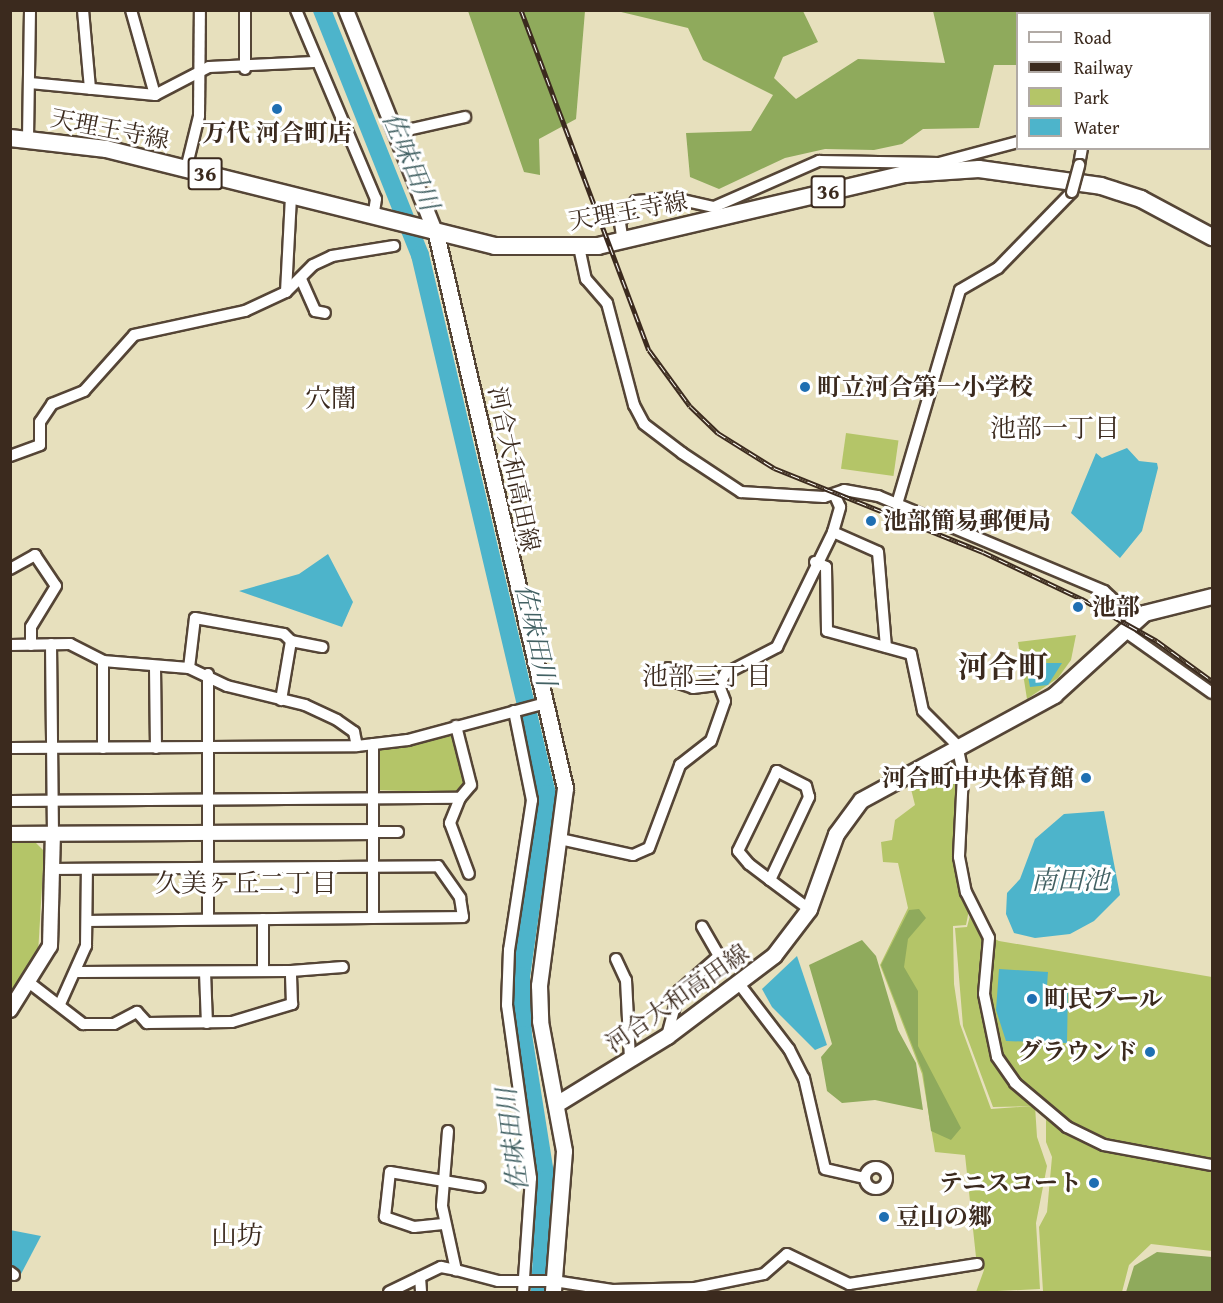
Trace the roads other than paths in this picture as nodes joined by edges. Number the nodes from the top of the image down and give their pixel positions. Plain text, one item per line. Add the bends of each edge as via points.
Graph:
1 (30, 10) edge
2 (84, 10) edge
3 (131, 10) edge
4 (200, 10) edge
5 (244, 10) edge
6 (296, 10) edge
7 (346, 10) edge
8 (314, 62) junction
9 (245, 69) junction
10 (200, 72) junction
11 (30, 83) junction
12 (90, 89) junction
13 (155, 95) junction
14 (465, 117) dead end
15 (394, 133) junction
16 (10, 138) edge
17 (28, 138) junction
18 (1016, 142) edge
19 (1082, 150) edge
20 (186, 169) junction
21 (291, 196) junction
22 (373, 218) junction
23 (431, 232) junction
24 (1212, 237) edge
25 (623, 242) junction
26 (394, 246) dead end
27 (579, 248) junction
28 (301, 279) junction
29 (286, 292) junction
30 (325, 313) dead end
31 (10, 456) edge
32 (835, 496) junction
33 (897, 504) junction
34 (833, 532) junction
35 (815, 562) junction
36 (10, 569) edge
37 (1212, 596) edge
38 (1128, 625) junction
39 (291, 641) junction
40 (51, 644) junction
41 (10, 645) edge
42 (31, 645) junction
43 (322, 647) dead end
44 (886, 647) junction
45 (103, 661) junction
46 (155, 667) junction
47 (189, 668) junction
48 (668, 668) dead end
49 (208, 674) junction
50 (719, 685) junction
51 (1212, 693) edge
52 (281, 700) junction
53 (546, 703) junction
54 (514, 711) junction
55 (456, 726) junction
56 (373, 744) junction
57 (957, 745) junction
58 (357, 746) junction
59 (208, 747) junction
60 (10, 748) edge
61 (51, 748) junction
62 (103, 748) junction
63 (156, 748) junction
64 (373, 798) junction
65 (460, 798) junction
66 (208, 799) junction
67 (52, 800) junction
68 (10, 801) edge
69 (373, 832) junction
70 (398, 832) dead end
71 (53, 833) junction
72 (208, 833) junction
73 (10, 834) edge
74 (560, 839) junction
75 (373, 866) junction
76 (208, 868) junction
77 (53, 869) junction
78 (87, 869) junction
79 (469, 874) dead end
80 (770, 880) junction
81 (808, 909) junction
82 (373, 918) junction
83 (208, 919) junction
84 (263, 919) junction
85 (88, 921) junction
86 (702, 927) dead end
87 (719, 956) junction
88 (615, 958) dead end
89 (735, 960) dead end
90 (343, 967) dead end
91 (264, 971) junction
92 (291, 971) junction
93 (78, 972) junction
94 (205, 972) junction
95 (31, 984) junction
96 (740, 985) junction
97 (60, 1004) junction
98 (10, 1010) edge
99 (207, 1023) junction
100 (667, 1036) junction
101 (630, 1060) junction
102 (558, 1103) junction
103 (448, 1131) dead end
104 (1212, 1165) edge
105 (445, 1178) junction
106 (865, 1178) dead end
107 (480, 1187) dead end
108 (443, 1224) junction
109 (977, 1264) dead end
110 (456, 1270) junction
111 (420, 1276) junction
112 (524, 1280) junction
113 (554, 1287) edge
114 (389, 1293) edge
115 (421, 1293) edge
116 (523, 1293) edge

1 - 11 street
2 - 12 street
3 - 13 street
4 - 10 street
5 - 9 street
6 - 8 street
7 - 15 street
8 - 9 street
8 - 22 street via 376,199
9 - 10 street
10 - 13 street
10 - 20 street via 199,116
11 - 12 street
11 - 17 street
12 - 13 street
14 - 15 street
15 - 23 street
16 - 17 main road, 天理王寺線 / 36
17 - 20 main road, 天理王寺線 / 36 via 71,142
18 - 25 street via 939,163 819,161 714,207 673,198 636,201 620,222
19 - 33 street, bridge via 1072,192 998,268 960,290
20 - 21 main road, 天理王寺線 / 36
21 - 22 main road, 天理王寺線 / 36
21 - 29 street
22 - 23 main road, 天理王寺線 / 36
23 - 27 main road, 天理王寺線 / 36 via 495,246
23 - 53 main road, 河合大和高田線
24 - 25 main road, 天理王寺線 / 36 via 1141,199 1101,186 979,169 905,174
25 - 27 main road, 天理王寺線 / 36
26 - 28 street via 332,256
27 - 32 street via 586,279 607,303 644,424 741,492
28 - 29 street
28 - 30 street via 315,311
29 - 31 street via 245,312 134,335 84,391 52,404 40,422 40,445
32 - 33 street via 844,490
32 - 34 street via 840,507
33 - 38 street via 1104,591
34 - 35 street
34 - 44 street via 878,552
35 - 44 street via 826,567 827,631
35 - 50 street via 777,647 725,674
36 - 42 street via 35,555 56,586 31,627
37 - 38 main road, 河合大和高田線
38 - 51 street
38 - 57 main road, 河合大和高田線 via 1054,695
39 - 43 street
39 - 47 street via 284,634 195,618
39 - 52 street
40 - 42 street
40 - 45 street via 70,644
40 - 61 street
41 - 42 street
44 - 57 street via 911,654 923,711
45 - 46 street
45 - 62 street
46 - 47 street
46 - 63 street
47 - 49 street
48 - 50 street via 676,682 693,688
49 - 52 street via 227,686
49 - 59 street
50 - 74 street via 725,702 711,741 681,765 650,848 633,855
52 - 58 street via 337,720 354,732
53 - 54 street
53 - 74 main road, 河合大和高田線 via 565,788
54 - 55 street
54 - 112 street via 532,800 509,950 507,1005 531,1178
55 - 56 street
55 - 65 street via 471,785
56 - 58 street
56 - 64 street
57 - 81 main road, 河合大和高田線 via 861,800 836,834
57 - 104 street via 963,774 959,857 966,892 989,938 984,994 997,1057 1015,1083 1067,1127 1104,1145
58 - 59 street
59 - 63 street
59 - 66 street
60 - 61 street
61 - 62 street
61 - 67 street
62 - 63 street
64 - 65 street
64 - 66 street
64 - 69 street
65 - 79 street via 450,823
66 - 67 street
66 - 72 street
67 - 68 street
67 - 71 street
69 - 70 street
69 - 72 street
69 - 75 street
71 - 72 street
71 - 73 street
71 - 77 street
72 - 76 street
74 - 102 main road, 河合大和高田線 via 539,985 540,1021
75 - 76 street
75 - 82 street
75 - 82 street via 438,866 460,898 463,917
76 - 78 street
76 - 83 street
77 - 78 street
77 - 95 street via 50,946
78 - 85 street
80 - 80 street via 809,797 806,786 777,771 738,851
80 - 81 street
81 - 96 main road, 河合大和高田線 via 774,955
82 - 84 street
83 - 84 street
83 - 85 street
84 - 91 street
85 - 93 street
86 - 87 street
87 - 89 street
87 - 100 street via 679,991
88 - 101 street via 626,980
90 - 92 street
91 - 92 street
91 - 94 street
92 - 99 street via 292,1004 232,1022
93 - 94 street
93 - 97 street
94 - 99 street
95 - 97 street
95 - 98 street
96 - 100 main road, 河合大和高田線
96 - 106 street via 789,1049 804,1078 825,1169
97 - 99 street via 83,1023 114,1024 137,1012 147,1023
100 - 101 main road, 河合大和高田線
101 - 102 main road, 河合大和高田線
102 - 113 main road, 河合大和高田線 via 565,1169
103 - 105 street
105 - 107 street
105 - 108 street
105 - 108 street via 390,1172 385,1217 414,1227
108 - 110 street via 452,1235
109 - 113 street via 849,1284 786,1254 764,1274 713,1286 612,1290
110 - 111 street via 441,1268
110 - 112 street via 498,1281
111 - 114 street
111 - 115 street
112 - 113 street
112 - 116 street

